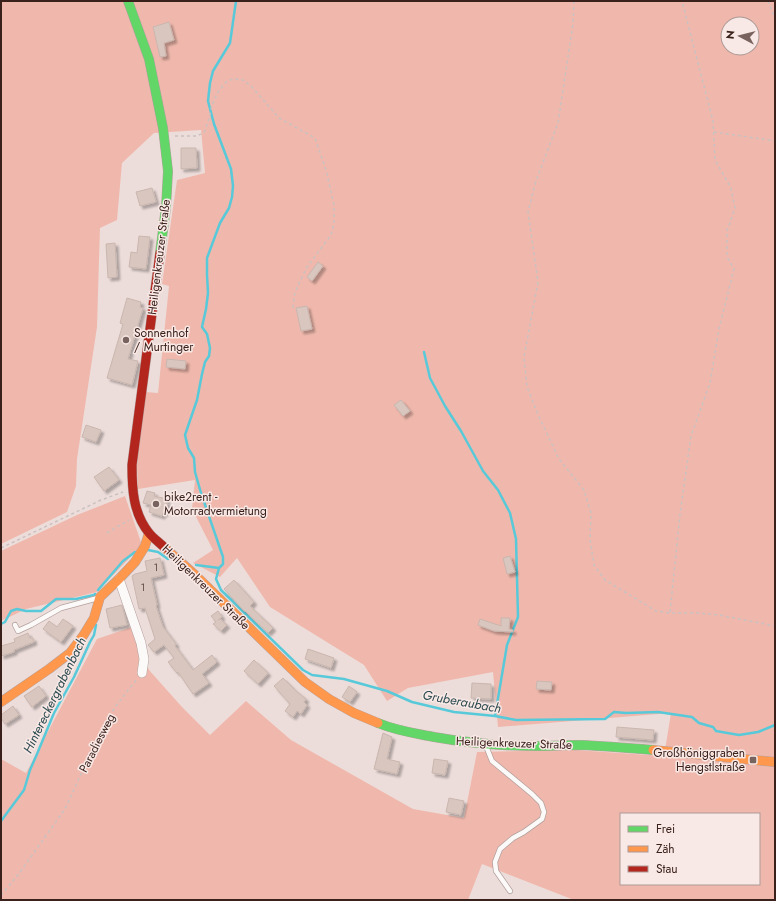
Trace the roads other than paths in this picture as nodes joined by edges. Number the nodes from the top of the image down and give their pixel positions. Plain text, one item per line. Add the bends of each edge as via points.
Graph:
1 (128, 1) edge
2 (149, 533) junction
3 (119, 579) junction
4 (100, 598) junction
5 (15, 625) dead end
6 (142, 673) road end
7 (1, 702) edge
8 (485, 744) junction
9 (775, 762) edge
10 (510, 891) dead end

1 - 2 street, Heiligenkreuzer Straße via 149,59 163,128 168,171 166,207 132,465 132,488 138,515
2 - 3 street via 145,546 135,562
2 - 8 street, Heiligenkreuzer Straße via 305,682 329,699 354,714 393,729
3 - 4 street
3 - 6 street via 141,643 144,658
4 - 5 lane via 61,608 18,631
4 - 7 street via 94,618 70,653
8 - 9 street, Heiligenkreuzer Straße via 579,745
8 - 10 lane via 492,761 532,794 541,803 544,812 542,819 500,849 495,862 496,871

